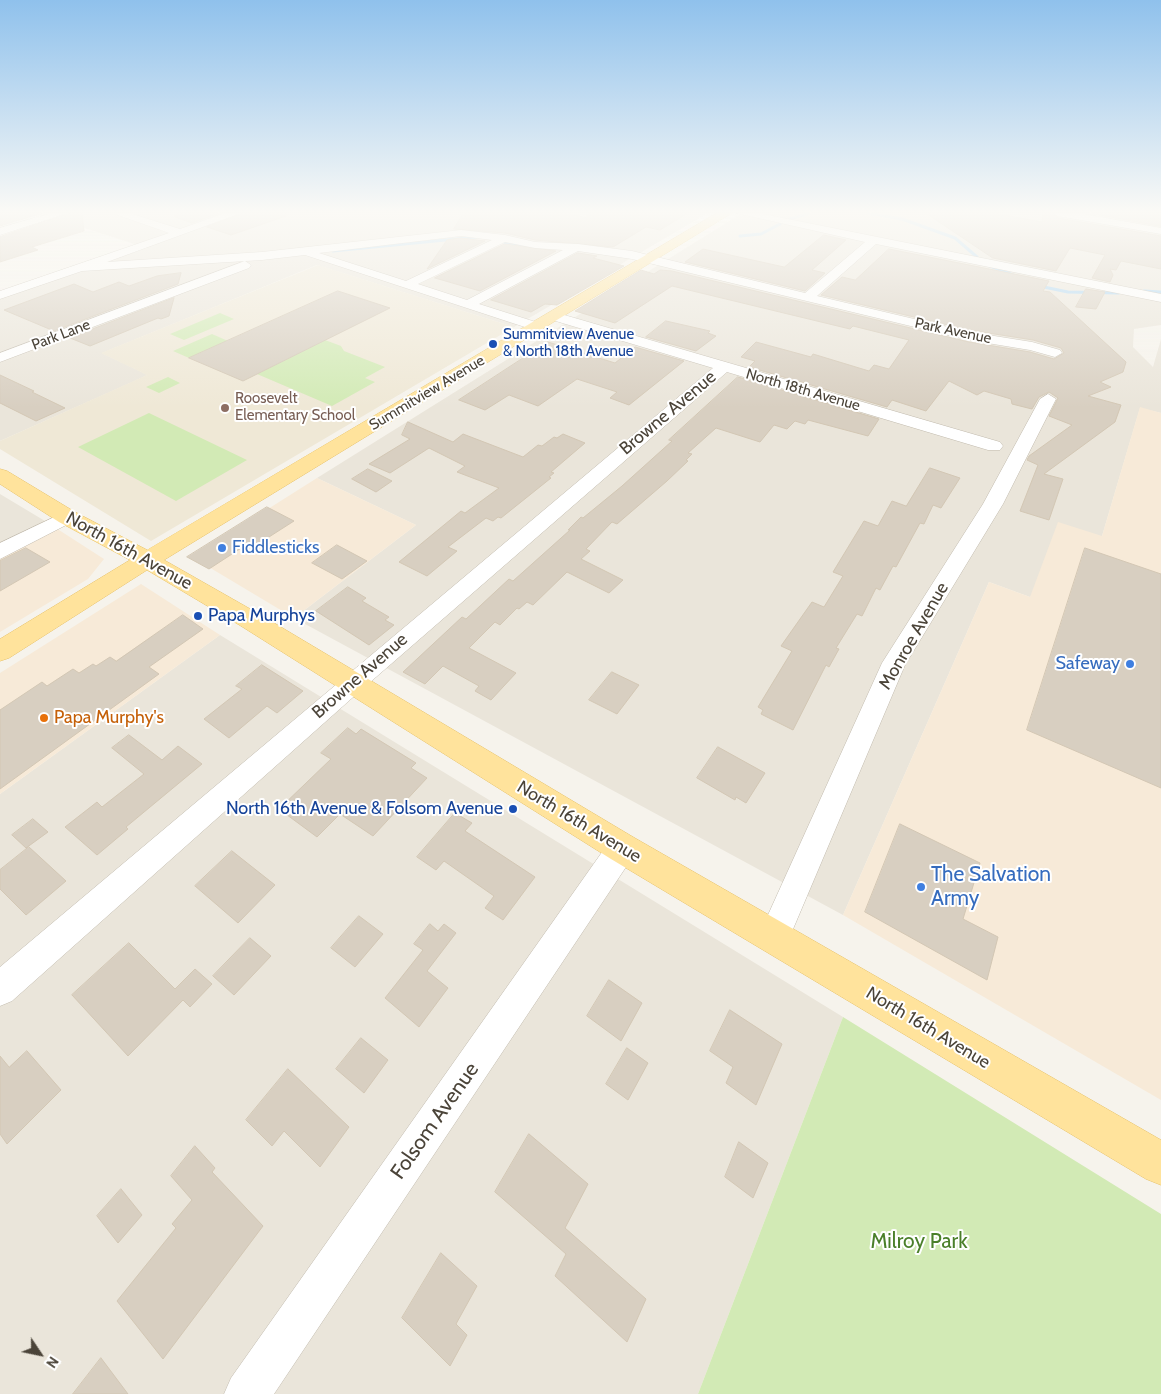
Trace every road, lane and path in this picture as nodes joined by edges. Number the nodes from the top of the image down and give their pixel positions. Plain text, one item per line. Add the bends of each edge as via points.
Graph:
1 (47, 278) edge
2 (211, 278) edge
3 (386, 278) edge
4 (421, 278) edge
5 (519, 278) edge
6 (619, 278) edge
7 (730, 278) edge
8 (830, 278) edge
9 (1062, 278) edge
10 (407, 285) junction
11 (0, 294) edge
12 (808, 297) junction
13 (1161, 298) edge
14 (469, 304) junction
15 (554, 316) junction
16 (537, 327) junction
17 (1055, 352) dead end
18 (0, 358) edge
19 (723, 367) junction
20 (1048, 399) dead end
21 (994, 446) dead end
22 (3, 481) edge
23 (66, 517) junction
24 (0, 552) edge
25 (147, 560) junction
26 (0, 651) edge
27 (351, 684) junction
28 (622, 848) junction
29 (774, 937) junction
30 (0, 989) edge
31 (1161, 1164) edge
32 (247, 1394) edge

1 - 11 street
2 - 18 street, Park Lane
3 - 10 street
4 - 10 street
5 - 14 street
6 - 15 main road, Summitview Avenue
7 - 12 street, Park Avenue
8 - 12 street
9 - 13 street
10 - 14 street
12 - 17 street, Park Avenue via 969,336
14 - 16 street
15 - 16 main road, Summitview Avenue
15 - 19 street, North 18th Avenue
16 - 25 main road, Summitview Avenue
19 - 21 street, North 18th Avenue
19 - 27 street, Browne Avenue
20 - 29 street, Monroe Avenue via 993,504 894,663
22 - 23 main road, North 16th Avenue
23 - 24 street
23 - 25 main road, North 16th Avenue
25 - 26 main road, Summitview Avenue
25 - 27 main road, North 16th Avenue
27 - 28 main road, North 16th Avenue
27 - 30 street, Browne Avenue
28 - 29 main road, North 16th Avenue
28 - 32 street, Folsom Avenue
29 - 31 main road, North 16th Avenue

